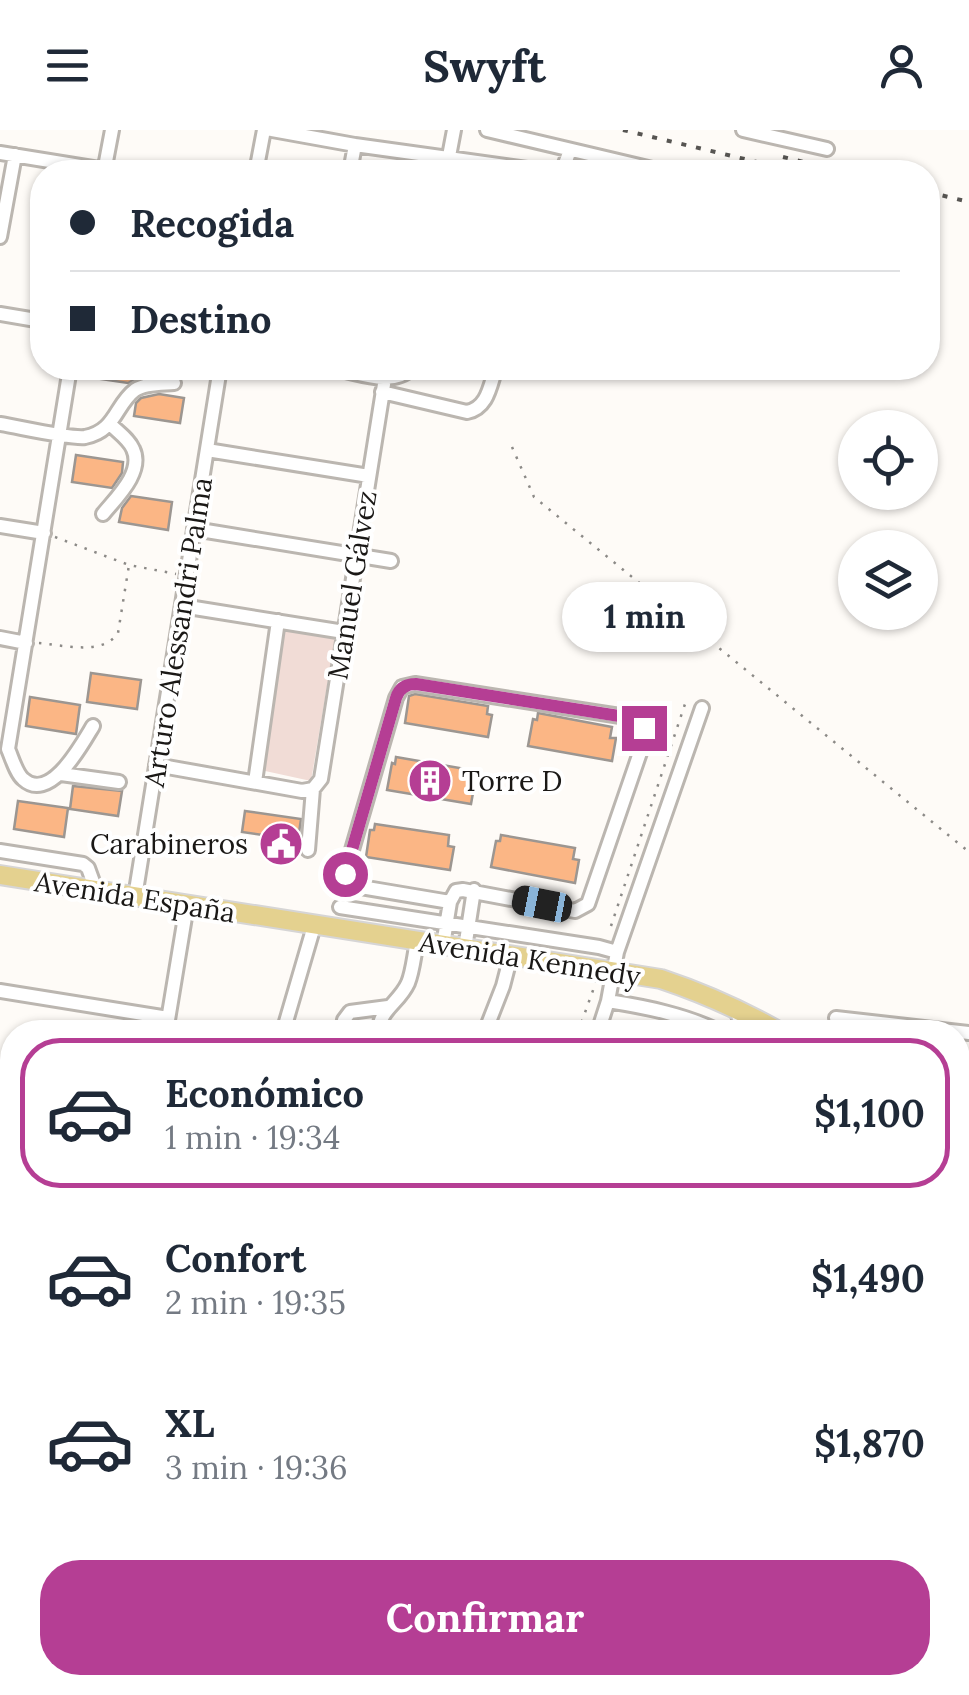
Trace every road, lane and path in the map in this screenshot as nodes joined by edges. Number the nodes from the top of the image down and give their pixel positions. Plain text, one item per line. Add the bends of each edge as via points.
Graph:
1 (112, 130) edge
2 (264, 130) edge
3 (272, 130) edge
4 (454, 130) edge
5 (487, 130) edge
6 (743, 130) edge
7 (355, 144) junction
8 (826, 149) dead end
9 (570, 150) junction
10 (0, 152) edge
11 (15, 155) junction
12 (448, 157) junction
13 (43, 160) edge
14 (106, 160) edge
15 (258, 160) edge
16 (352, 160) edge
17 (448, 160) edge
18 (468, 160) edge
19 (566, 160) edge
20 (613, 160) edge
21 (2, 218) edge
22 (0, 237) edge
23 (0, 314) edge
24 (30, 319) edge
25 (68, 380) edge
26 (218, 380) edge
27 (368, 380) edge
28 (395, 380) edge
29 (492, 380) edge
30 (174, 383) dead end
31 (384, 385) junction
32 (0, 424) edge
33 (110, 424) junction
34 (60, 434) junction
35 (512, 447) dead end
36 (207, 450) junction
37 (369, 476) junction
38 (103, 514) dead end
39 (0, 526) edge
40 (194, 529) junction
41 (44, 534) junction
42 (356, 555) junction
43 (391, 561) dead end
44 (129, 566) junction
45 (187, 576) junction
46 (182, 606) junction
47 (278, 621) junction
48 (344, 632) junction
49 (0, 638) edge
50 (26, 643) junction
51 (685, 704) dead end
52 (702, 708) dead end
53 (93, 726) dead end
54 (4, 748) edge
55 (156, 765) junction
56 (61, 774) junction
57 (120, 782) dead end
58 (255, 782) junction
59 (313, 789) junction
60 (308, 850) dead end
61 (0, 852) edge
62 (969, 852) edge
63 (0, 875) edge
64 (96, 890) junction
65 (474, 890) junction
66 (136, 896) junction
67 (450, 902) junction
68 (187, 905) junction
69 (340, 908) dead end
70 (271, 918) joint
71 (446, 925) junction
72 (314, 926) junction
73 (468, 928) junction
74 (417, 942) junction
75 (443, 945) junction
76 (466, 948) junction
77 (511, 955) junction
78 (609, 960) junction
79 (0, 991) edge
80 (608, 1001) junction
81 (388, 1007) junction
82 (736, 1008) junction
83 (836, 1018) dead end
84 (142, 1020) edge
85 (168, 1020) edge
86 (287, 1020) edge
87 (344, 1020) edge
88 (381, 1020) edge
89 (490, 1020) edge
90 (583, 1020) edge
91 (602, 1020) edge
92 (687, 1020) edge
93 (740, 1020) edge
94 (758, 1020) edge
95 (853, 1020) edge

1 - 14 street
2 - 15 street
3 - 7 street
4 - 12 street
5 - 9 street
6 - 8 street
7 - 12 street
7 - 16 street
9 - 19 street
9 - 20 street
10 - 11 street
11 - 13 street
11 - 21 street
12 - 17 street
12 - 18 street
21 - 22 street
23 - 24 street
25 - 34 street
26 - 36 street, Arturo Alessandri Palma
27 - 31 street
28 - 31 street
29 - 31 street via 484,403 467,412
30 - 33 street via 134,391
31 - 37 street, Manuel Gálvez
32 - 34 street
33 - 34 street via 82,438
33 - 38 street via 136,460
34 - 41 street
35 - 62 path via 534,497
36 - 37 street
36 - 40 street, Arturo Alessandri Palma
37 - 42 street, Manuel Gálvez
39 - 41 street
40 - 42 street
40 - 45 street, Arturo Alessandri Palma
41 - 44 path
41 - 50 street
42 - 43 street
42 - 48 street, Manuel Gálvez
44 - 45 path
44 - 50 path via 112,642
45 - 46 street, Arturo Alessandri Palma
46 - 47 street
46 - 55 street, Arturo Alessandri Palma
47 - 48 street
47 - 58 street
48 - 59 street, Manuel Gálvez via 321,779
49 - 50 street
50 - 54 street
51 - 78 path via 612,924
52 - 78 street
53 - 56 street
54 - 56 street via 32,783
55 - 58 street
55 - 66 street, Arturo Alessandri Palma
56 - 57 street
58 - 59 street
59 - 60 street, Manuel Gálvez
61 - 64 street via 86,866
63 - 64 main road, Avenida España
64 - 66 main road, Avenida España
65 - 67 street via 456,892
65 - 67 street via 576,911 585,907 644,741 637,720 402,687 345,874 355,886
65 - 73 street
66 - 68 main road, Avenida España
67 - 71 street
68 - 70 main road, Avenida España
68 - 85 street
69 - 71 street, Avenida Kennedy
70 - 72 main road, Avenida Kennedy
71 - 73 street, Avenida Kennedy
71 - 75 street
72 - 74 main road, Avenida Kennedy
72 - 86 street
73 - 76 street
73 - 78 street, Avenida Kennedy
74 - 75 main road, Avenida Kennedy
74 - 81 street via 410,980
75 - 76 main road, Avenida Kennedy
76 - 77 main road, Avenida Kennedy
77 - 78 main road, Avenida Kennedy
77 - 89 street
78 - 80 street
78 - 82 main road, Avenida Kennedy
78 - 90 path
79 - 84 street
80 - 91 street
80 - 92 street, Avenida Kennedy
81 - 87 street via 350,1012
81 - 88 street
82 - 93 street
82 - 94 main road, Avenida Kennedy
83 - 95 street

